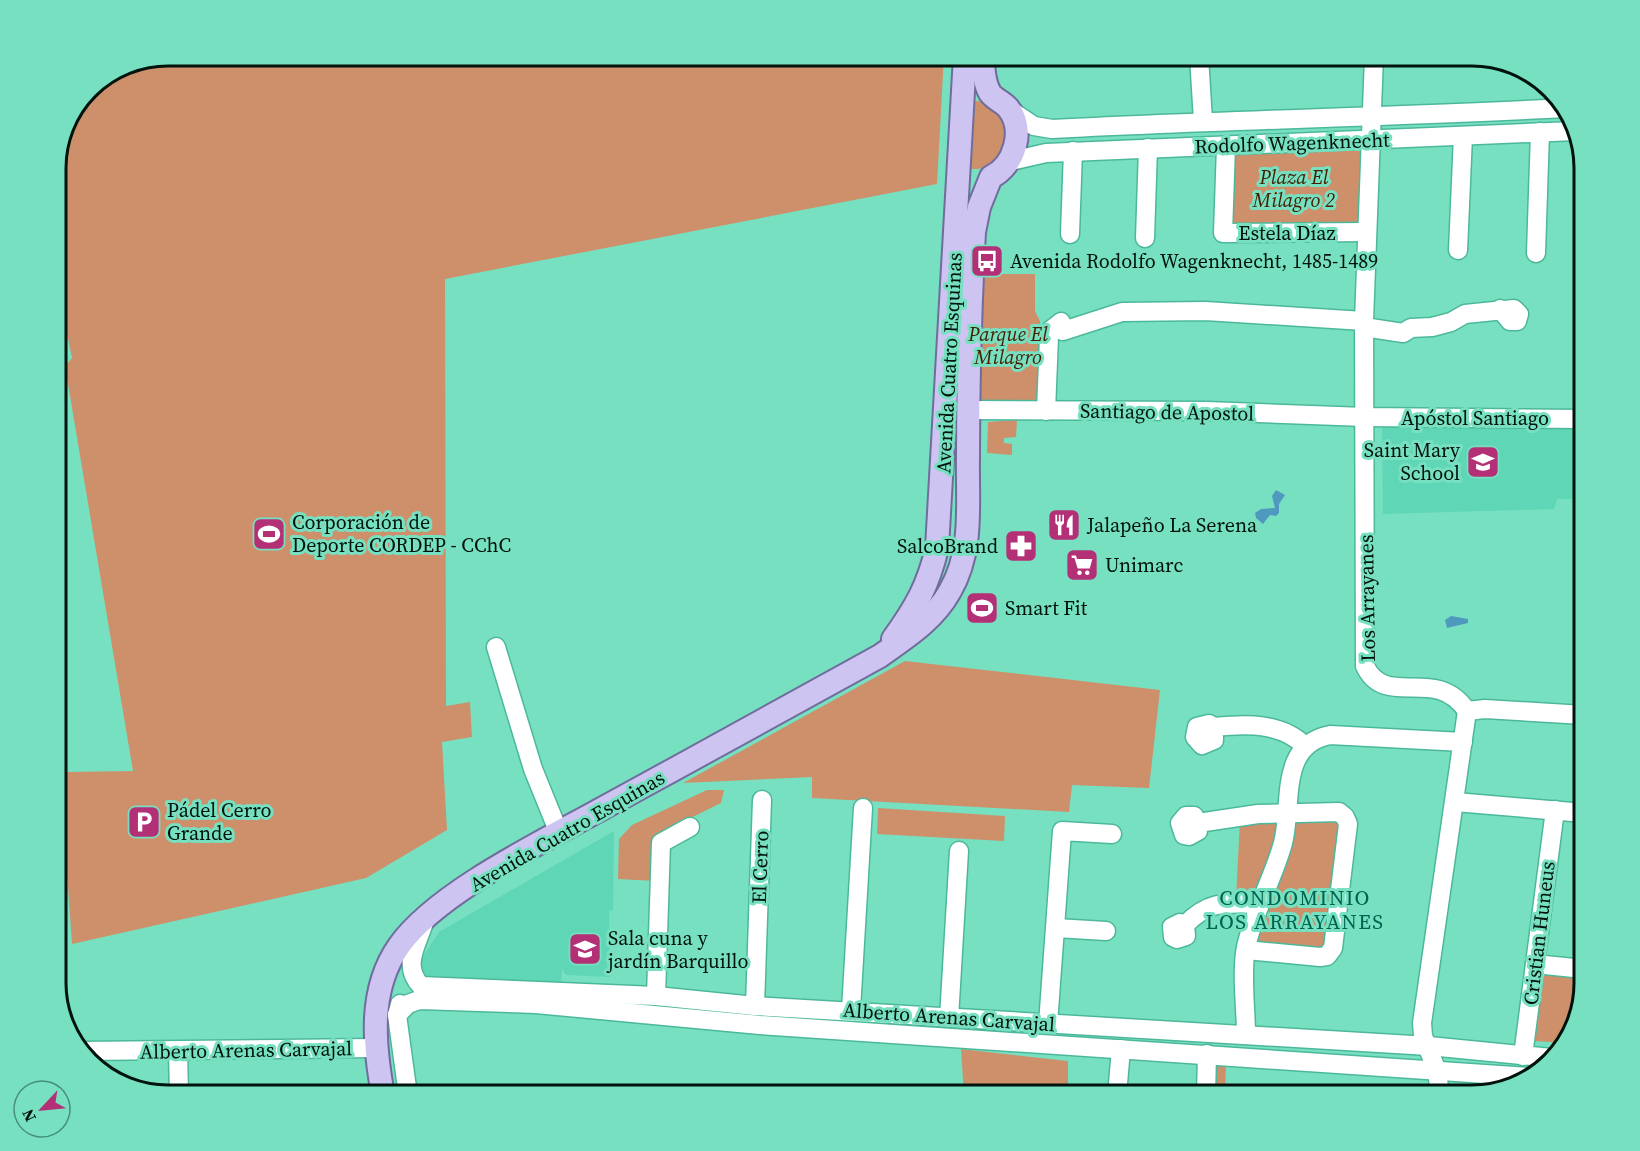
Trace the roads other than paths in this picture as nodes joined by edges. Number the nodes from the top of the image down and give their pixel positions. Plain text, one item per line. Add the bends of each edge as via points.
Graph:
1 (964, 66) edge
2 (984, 66) edge
3 (1200, 66) edge
4 (1374, 66) edge
5 (964, 92) junction
6 (991, 94) junction
7 (1554, 109) edge
8 (1010, 110) junction
9 (1372, 118) junction
10 (1203, 122) junction
11 (1567, 131) edge
12 (1540, 132) junction
13 (1463, 136) junction
14 (1370, 140) junction
15 (1226, 146) junction
16 (1148, 148) junction
17 (1073, 151) junction
18 (1011, 161) junction
19 (958, 176) junction
20 (991, 177) junction
21 (1366, 232) junction
22 (1070, 234) dead end
23 (1145, 238) dead end
24 (1458, 250) dead end
25 (1536, 254) dead end
26 (1500, 309) dead end
27 (1369, 325) junction
28 (969, 410) junction
29 (1046, 411) junction
30 (1365, 417) junction
31 (1574, 419) edge
32 (496, 647) dead end
33 (880, 656) junction
34 (1467, 711) junction
35 (1574, 714) edge
36 (1214, 727) dead end
37 (1463, 742) junction
38 (1305, 746) junction
39 (762, 800) dead end
40 (1455, 802) junction
41 (863, 807) dead end
42 (1555, 810) junction
43 (1574, 812) edge
44 (1287, 813) junction
45 (1198, 823) dead end
46 (690, 827) dead end
47 (559, 832) junction
48 (1112, 834) dead end
49 (959, 851) dead end
50 (1258, 904) junction
51 (426, 916) junction
52 (1185, 925) dead end
53 (1056, 928) junction
54 (1106, 931) dead end
55 (1246, 950) junction
56 (1535, 964) junction
57 (1574, 968) edge
58 (421, 986) junction
59 (656, 996) junction
60 (755, 1006) junction
61 (851, 1010) junction
62 (398, 1015) junction
63 (949, 1018) junction
64 (1048, 1023) junction
65 (1246, 1035) junction
66 (1429, 1046) junction
67 (375, 1048) junction
68 (1121, 1049) junction
69 (93, 1051) edge
70 (177, 1052) junction
71 (1207, 1054) junction
72 (1523, 1056) junction
73 (1542, 1057) edge
74 (1437, 1071) junction
75 (1513, 1076) edge
76 (179, 1085) edge
77 (381, 1085) edge
78 (407, 1085) edge
79 (1118, 1085) edge
80 (1206, 1085) edge
81 (1439, 1085) edge

1 - 5 main road, Avenida Cuatro Esquinas
2 - 6 main road
3 - 10 street
4 - 9 street, Los Arrayanes
5 - 6 main road
5 - 19 main road, Avenida Cuatro Esquinas
6 - 8 main road
7 - 9 street, Rodolfo Wagenknecht
8 - 10 street, Rodolfo Wagenknecht via 1034,126 1052,129
8 - 18 main road via 1016,130
9 - 10 street, Rodolfo Wagenknecht
9 - 14 street, Los Arrayanes
11 - 12 street, Rodolfo Wagenknecht
12 - 13 street, Rodolfo Wagenknecht
12 - 25 street
13 - 14 street, Rodolfo Wagenknecht
13 - 24 street
14 - 15 street, Rodolfo Wagenknecht
14 - 21 street, Los Arrayanes
15 - 16 street, Rodolfo Wagenknecht
15 - 21 street, Estela Díaz via 1223,233
16 - 17 street, Rodolfo Wagenknecht
16 - 23 street
17 - 18 street, Rodolfo Wagenknecht
17 - 22 street
18 - 20 main road, Avenida Cuatro Esquinas
19 - 20 main road via 977,180
19 - 33 main road, Avenida Cuatro Esquinas via 937,548 929,580 910,616
20 - 28 main road, Avenida Cuatro Esquinas via 974,232
21 - 27 street, Los Arrayanes
26 - 27 street via 1465,314 1451,322 1411,328 1403,333 1384,332
27 - 29 street via 1205,311 1122,312 1063,331 1055,328 1049,337
27 - 30 street, Los Arrayanes
28 - 29 street, Santiago de Apostol
28 - 33 main road, Avenida Cuatro Esquinas via 969,519 960,571 945,600 924,624
29 - 30 street, Santiago de Apostol via 1207,411
30 - 31 street, Apóstol Santiago
30 - 34 street, Los Arrayanes via 1365,666 1369,674 1390,687 1439,688 1450,693
32 - 47 street via 533,769
33 - 47 main road, Avenida Cuatro Esquinas
34 - 35 street
34 - 37 street
36 - 38 street via 1273,727
37 - 38 street via 1330,735
37 - 40 street
38 - 44 street via 1292,765
39 - 60 street, El Cerro
40 - 42 street
40 - 66 street via 1422,1023
41 - 61 street
42 - 43 street
42 - 56 street, Cristian Huneus
44 - 45 street via 1233,816
44 - 50 street via 1283,842
44 - 55 street via 1339,812 1348,824 1333,948 1327,956 1320,957
46 - 59 street via 661,843
47 - 51 main road, Avenida Cuatro Esquinas
48 - 53 street via 1062,831
49 - 63 street
50 - 52 street via 1211,906 1198,910
50 - 55 street
51 - 58 street via 410,962 412,976
51 - 67 main road, Avenida Cuatro Esquinas via 398,948 385,973 378,994
53 - 54 street
53 - 64 street
55 - 65 street
56 - 57 street
56 - 72 street, Cristian Huneus
58 - 59 street, Alberto Arenas Carvajal
58 - 62 street via 402,999
59 - 60 street, Alberto Arenas Carvajal
60 - 61 street, Alberto Arenas Carvajal
61 - 63 street, Alberto Arenas Carvajal
62 - 68 street, Alberto Arenas Carvajal via 408,1004 419,1000 536,1004 739,1023
62 - 78 street
63 - 64 street, Alberto Arenas Carvajal
64 - 65 street, Alberto Arenas Carvajal
65 - 66 street, Alberto Arenas Carvajal
66 - 72 street, Alberto Arenas Carvajal
66 - 74 street
67 - 70 street, Alberto Arenas Carvajal
67 - 77 main road, Avenida Cuatro Esquinas
68 - 71 street, Alberto Arenas Carvajal
68 - 79 street
69 - 70 street, Alberto Arenas Carvajal
70 - 76 street
71 - 74 street, Alberto Arenas Carvajal
71 - 80 street
72 - 73 street, Alberto Arenas Carvajal
74 - 75 street, Alberto Arenas Carvajal
74 - 81 street

